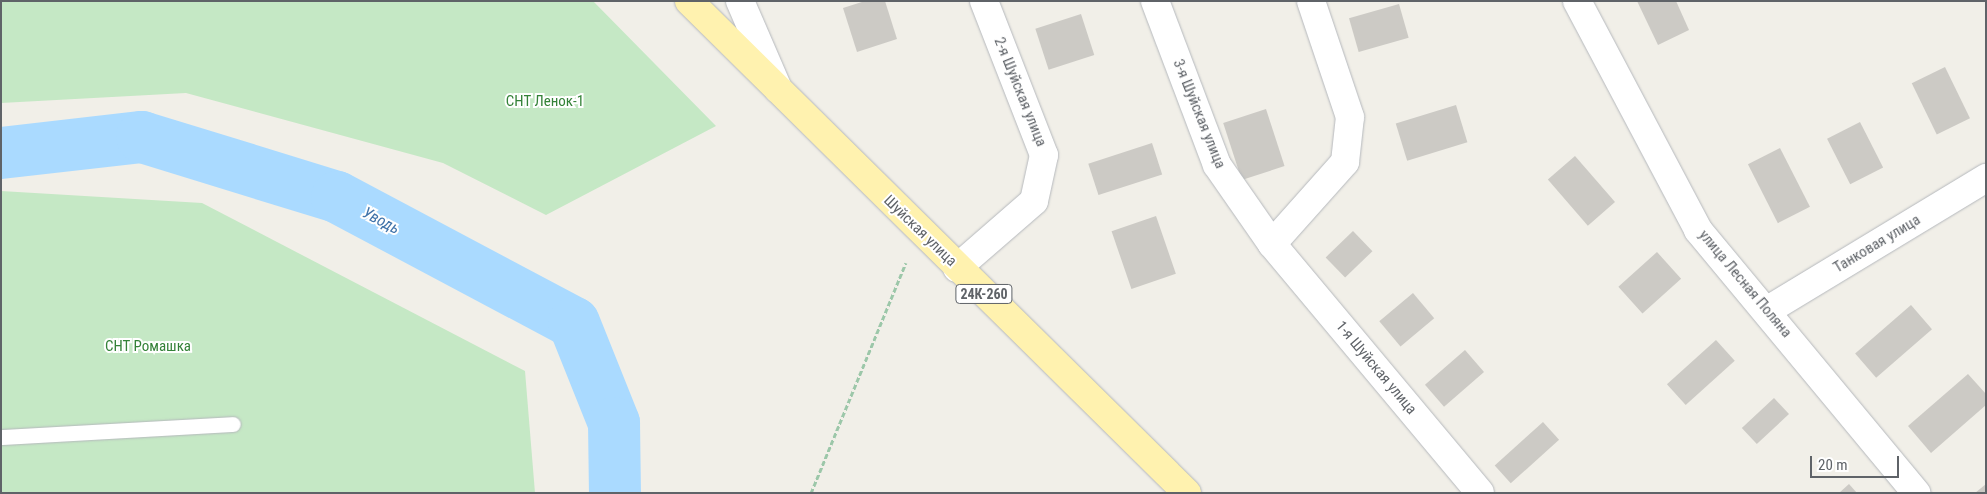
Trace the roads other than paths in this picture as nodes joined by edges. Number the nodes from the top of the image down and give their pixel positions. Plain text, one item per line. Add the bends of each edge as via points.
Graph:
1 (689, 1) edge
2 (740, 1) edge
3 (984, 1) edge
4 (1155, 1) edge
5 (1311, 1) edge
6 (1577, 1) edge
7 (781, 96) junction
8 (1986, 178) edge
9 (1272, 244) junction
10 (957, 268) junction
11 (1768, 310) junction
12 (233, 424) dead end
13 (1, 437) edge
14 (1187, 493) edge
15 (1480, 493) edge
16 (1916, 493) edge

1 - 7 main road, 24К-260
2 - 7 street
3 - 10 street, 2-я Шуйская улица via 1044,155 1034,201
4 - 9 street, 3-я Шуйская улица via 1217,165
5 - 9 street via 1350,117 1345,162
6 - 11 street, улица Лесная Поляна via 1698,230
7 - 10 main road, Шуйская улица / 24К-260
8 - 11 street, Танковая улица
9 - 15 street, 1-я Шуйская улица
10 - 14 main road, Шуйская улица / 24К-260
11 - 16 street, улица Лесная Поляна
12 - 13 lane

